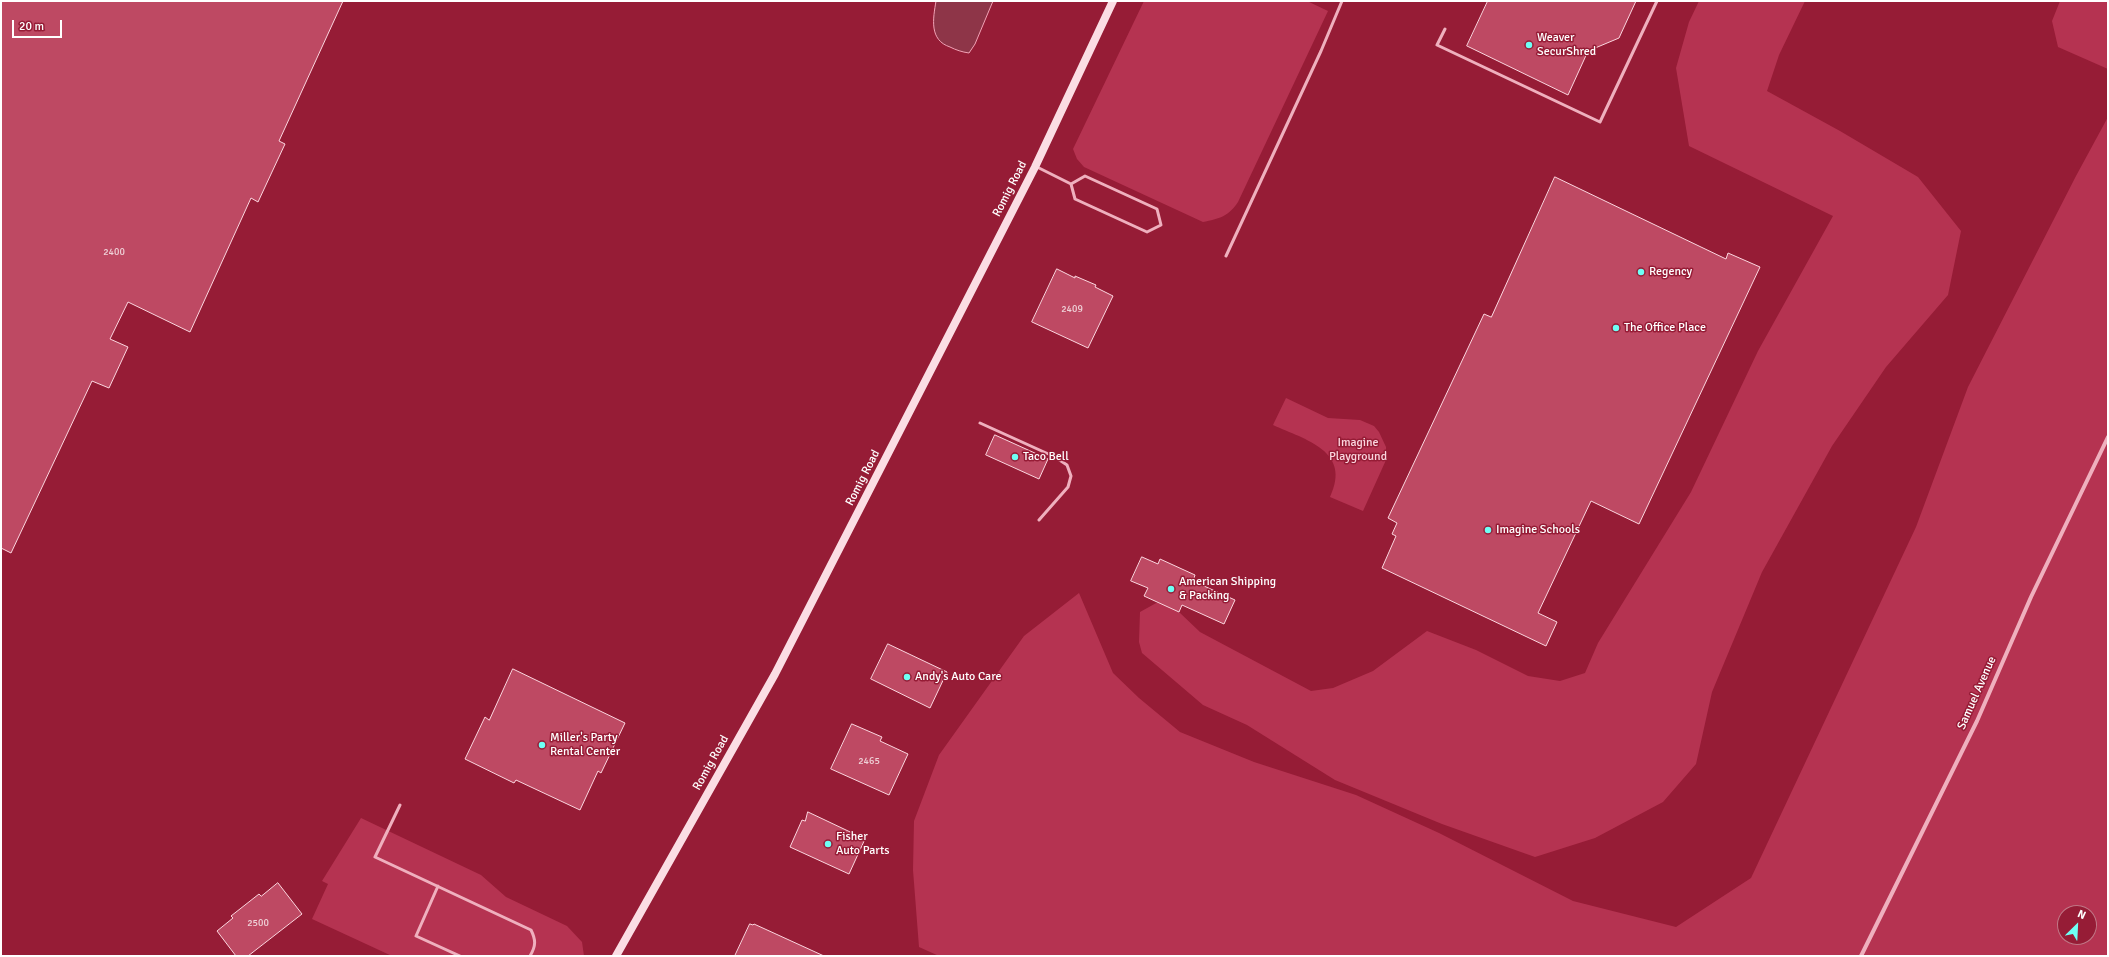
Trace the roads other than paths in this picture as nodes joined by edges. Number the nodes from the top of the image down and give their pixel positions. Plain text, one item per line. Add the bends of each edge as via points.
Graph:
1 (1113, 1) edge
2 (1342, 1) edge
3 (1658, 1) edge
4 (1445, 29) dead end
5 (1035, 167) junction
6 (1071, 184) junction
7 (1226, 256) dead end
8 (980, 423) dead end
9 (2108, 437) edge
10 (1039, 520) dead end
11 (400, 805) dead end
12 (438, 886) junction
13 (460, 956) edge
14 (530, 956) edge
15 (616, 956) edge
16 (1861, 956) edge

1 - 5 street, Romig Road
2 - 7 lane via 1322,51
3 - 4 lane via 1600,122 1437,45
5 - 6 lane
5 - 15 street, Romig Road via 775,674
6 - 6 lane via 1075,199 1140,229 1147,232 1161,225 1157,209 1084,176
8 - 10 lane via 1055,457 1067,466 1071,476 1068,487
9 - 16 street, Samuel Avenue via 2031,597 1977,721
11 - 12 lane via 376,857
12 - 13 lane via 416,936
12 - 14 lane via 531,930 535,947

